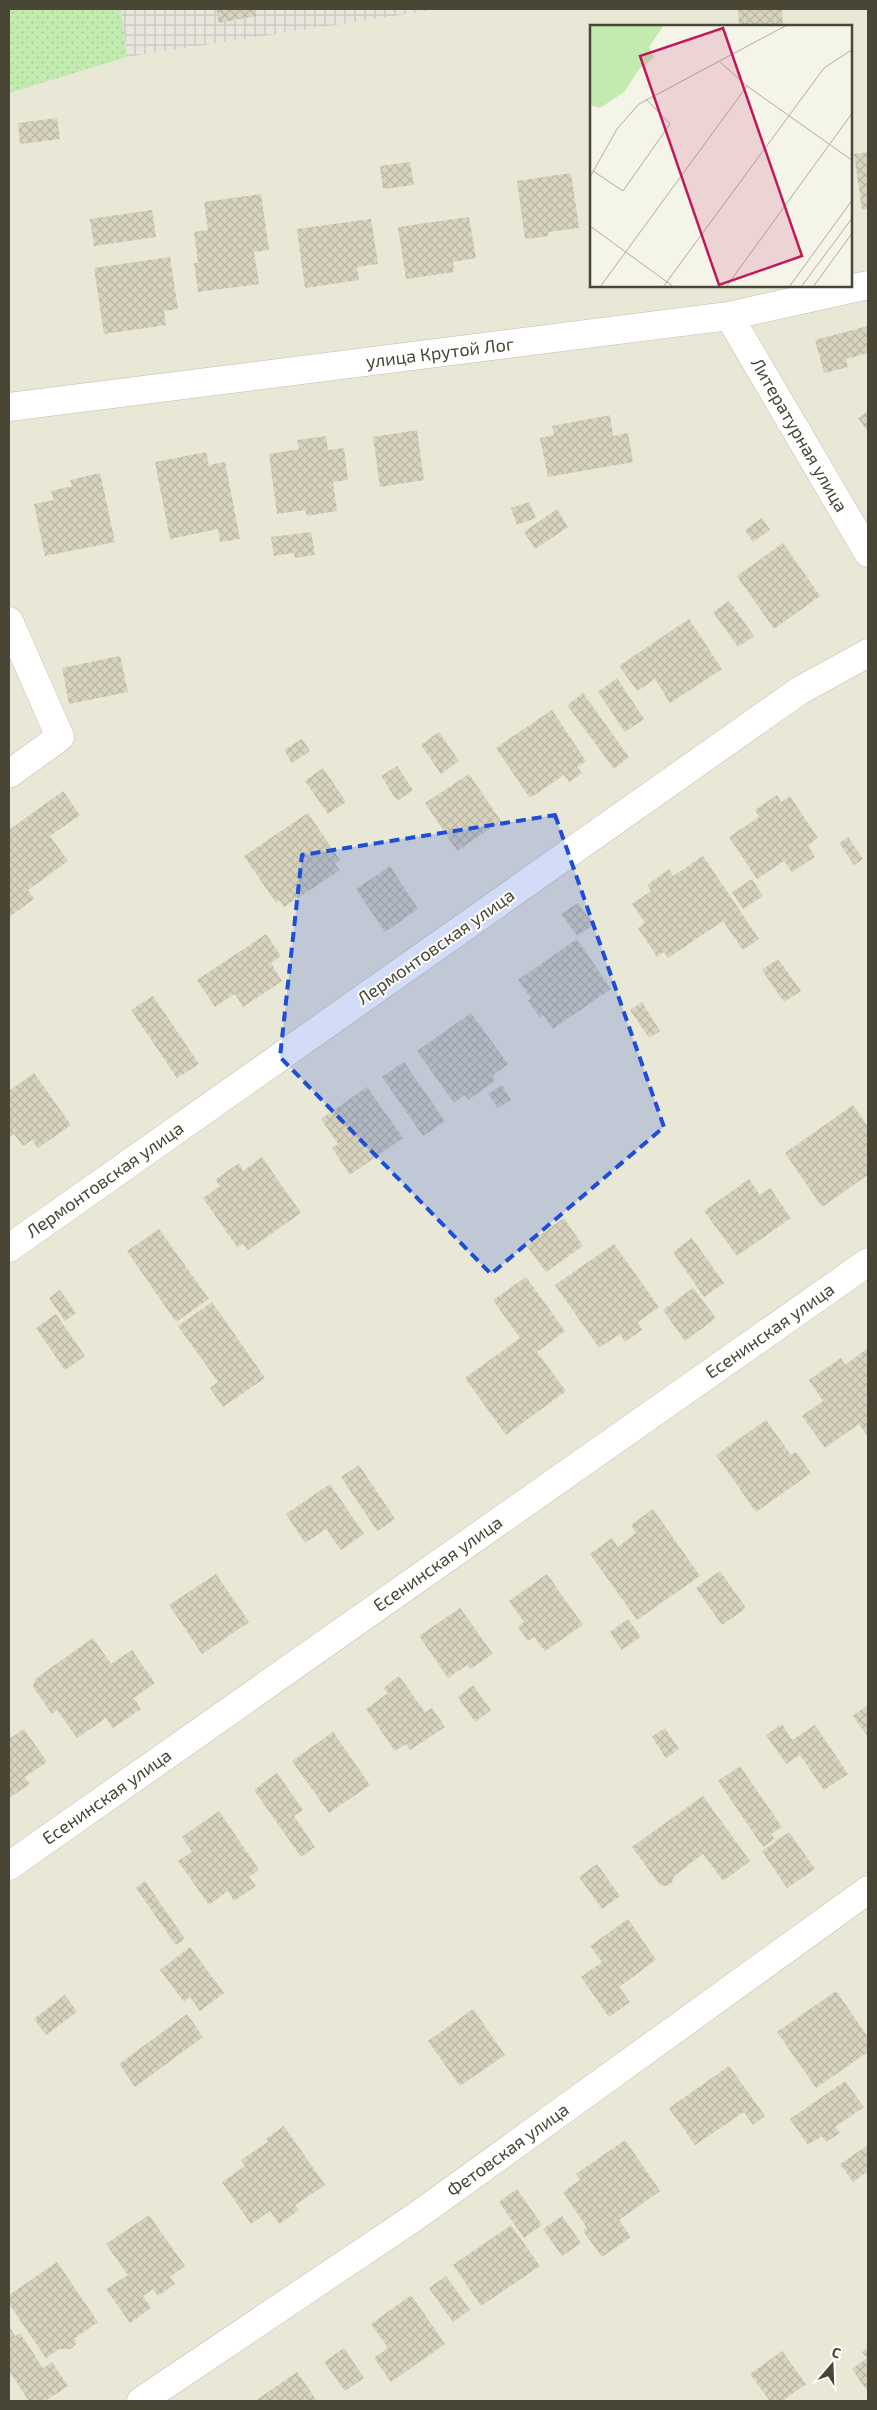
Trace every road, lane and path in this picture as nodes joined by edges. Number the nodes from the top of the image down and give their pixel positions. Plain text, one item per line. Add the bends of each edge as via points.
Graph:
1 (868, 285) edge
2 (730, 316) junction
3 (9, 406) edge
4 (868, 553) edge
5 (9, 622) edge
6 (868, 653) edge
7 (9, 774) edge
8 (9, 1248) edge
9 (868, 1262) edge
10 (9, 1866) edge
11 (868, 1890) edge
12 (141, 2401) edge

1 - 2 street, улица Крутой Лог
2 - 3 street, улица Крутой Лог
2 - 4 street, Литературная улица
5 - 7 street via 60,737
6 - 8 street, Лермонтовская улица via 800,692
9 - 10 street, Есенинская улица
11 - 12 street, Фетовская улица via 415,2217

